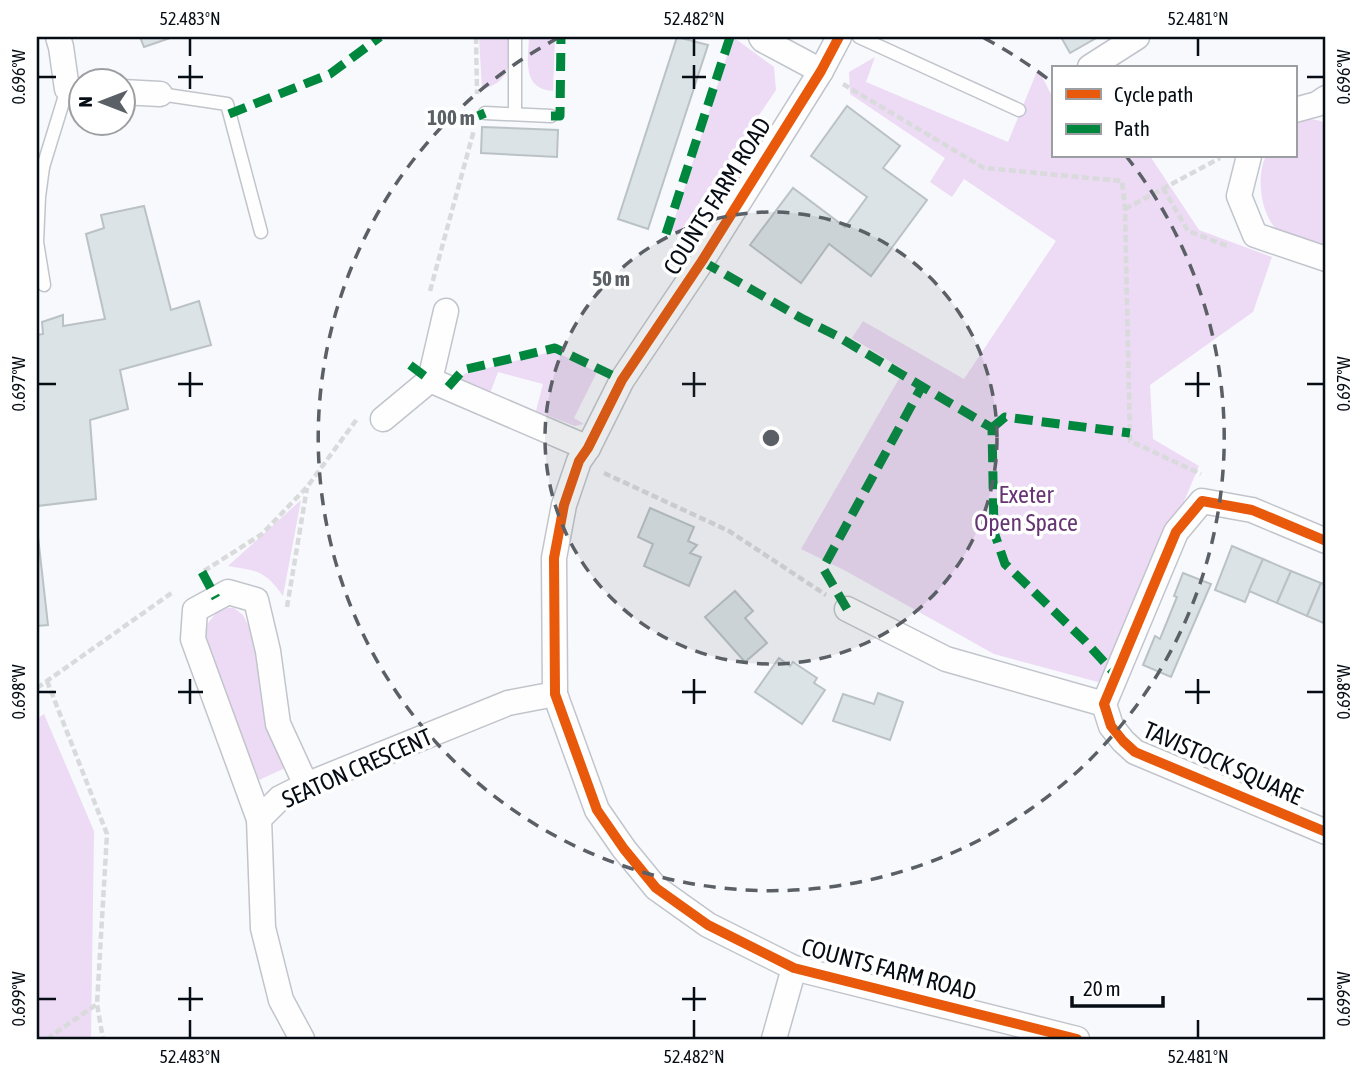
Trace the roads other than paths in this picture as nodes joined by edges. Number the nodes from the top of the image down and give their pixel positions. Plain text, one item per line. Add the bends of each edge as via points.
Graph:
1 (58, 37) edge
2 (515, 37) edge
3 (761, 37) edge
4 (839, 37) edge
5 (859, 37) edge
6 (1137, 37) edge
7 (67, 66) edge
8 (1092, 66) edge
9 (821, 71) junction
10 (136, 93) edge
11 (160, 94) joint
12 (66, 108) edge
13 (481, 108) road end
14 (1019, 110) dead end
15 (515, 114) junction
16 (551, 116) dead end
17 (1248, 158) edge
18 (40, 167) edge
19 (261, 232) dead end
20 (1326, 259) edge
21 (44, 285) dead end
22 (437, 305) road end
23 (430, 380) junction
24 (373, 417) road end
25 (583, 454) junction
26 (1326, 541) edge
27 (847, 609) road end
28 (555, 694) junction
29 (1104, 704) junction
30 (306, 785) junction
31 (259, 819) junction
32 (1326, 832) edge
33 (794, 968) junction
34 (777, 1029) edge
35 (302, 1039) edge
36 (1077, 1039) edge

1 - 7 street
2 - 15 lane
3 - 9 street
4 - 9 street, COUNTS FARM ROAD
5 - 14 lane
6 - 8 street
9 - 25 street, COUNTS FARM ROAD via 622,380
10 - 11 street
11 - 19 lane via 227,104
12 - 18 lane
13 - 15 lane
15 - 16 lane
17 - 20 street via 1239,196 1255,236
18 - 21 lane via 37,242
22 - 23 street
23 - 24 street
23 - 25 street
25 - 28 street, COUNTS FARM ROAD via 564,505 554,558
26 - 29 street via 1252,510 1202,501 1176,533
27 - 29 street via 946,659
28 - 30 street, SEATON CRESCENT via 508,703
28 - 33 street, COUNTS FARM ROAD via 597,810 656,888 708,925
29 - 32 street, TAVISTOCK SQUARE via 1111,726 1135,752
30 - 31 street, SEATON CRESCENT via 281,797
30 - 31 street via 278,724 256,600 228,592 195,610 193,639
31 - 35 street, SEATON CRESCENT via 263,928 282,1000
33 - 34 street
33 - 36 street, COUNTS FARM ROAD

